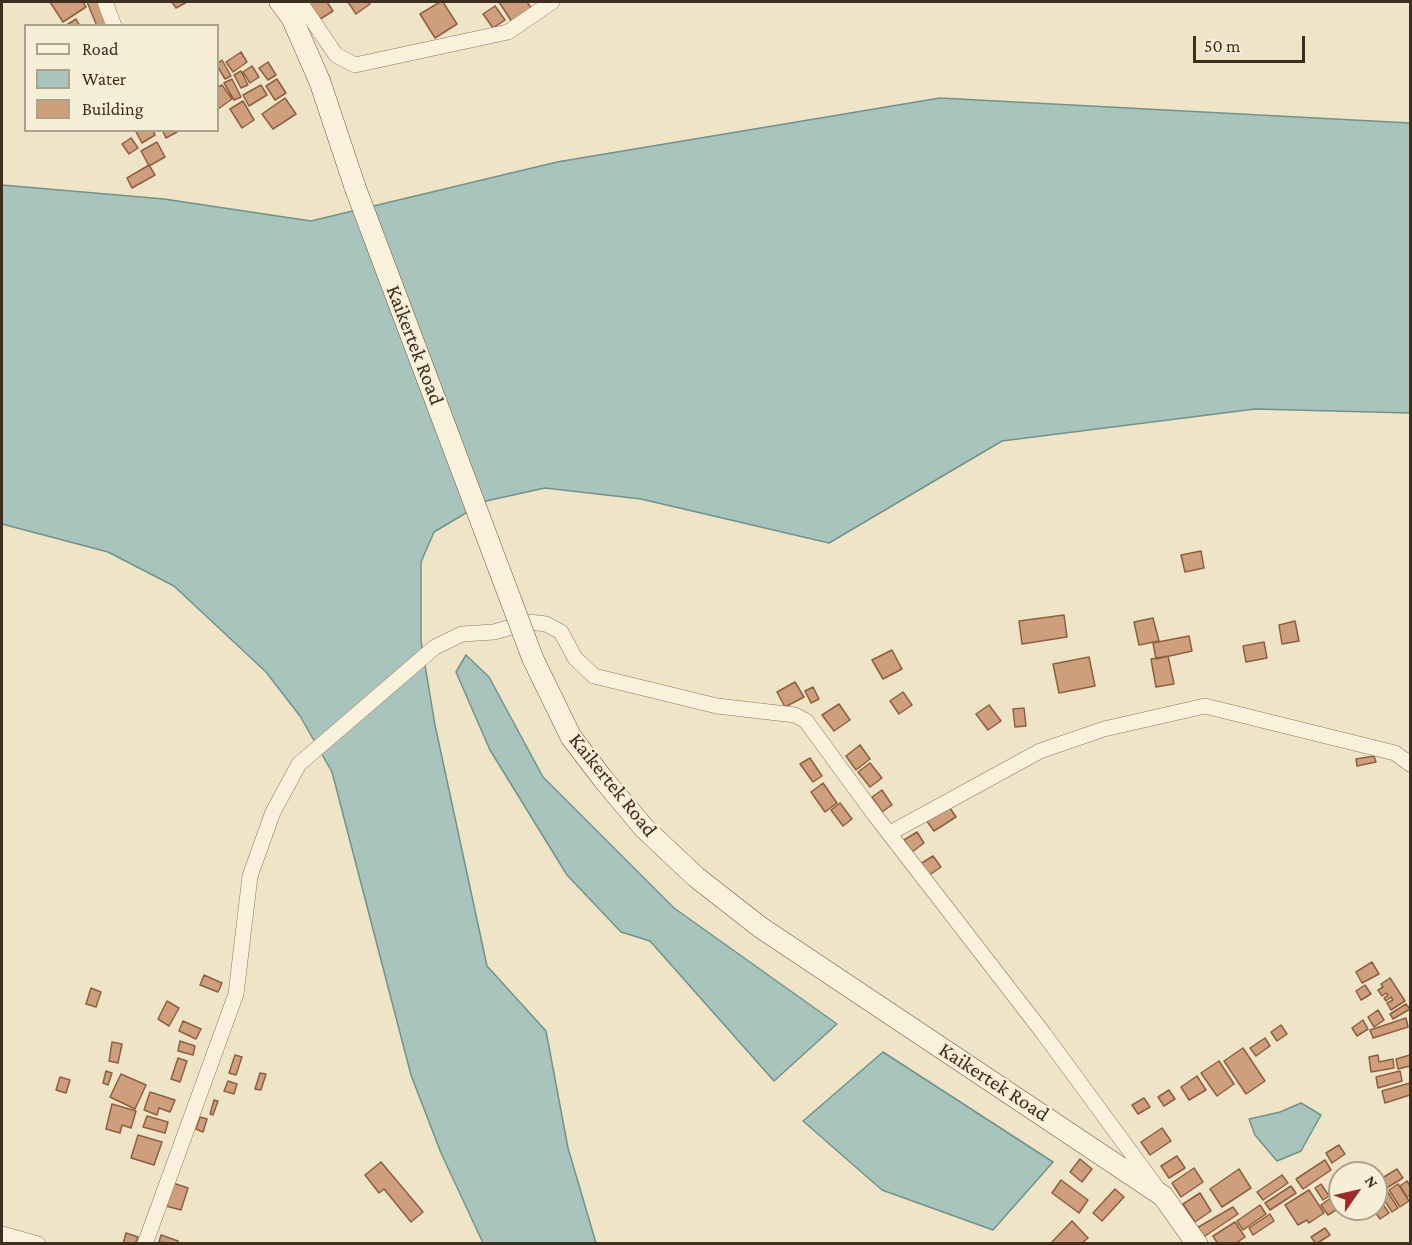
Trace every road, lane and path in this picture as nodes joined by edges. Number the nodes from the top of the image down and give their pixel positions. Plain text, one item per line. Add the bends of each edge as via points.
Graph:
1 (105, 2) edge
2 (280, 2) edge
3 (300, 2) edge
4 (552, 2) edge
5 (113, 24) edge
6 (1410, 764) edge
7 (890, 833) junction
8 (1163, 1196) junction
9 (2, 1234) edge
10 (38, 1244) edge
11 (145, 1244) edge
12 (1197, 1244) edge

1 - 5 street
2 - 8 main road, Kaikertek Road, bridge via 292,18 320,82 355,187 533,658 571,736 644,828 696,878 760,927
3 - 4 street via 336,55 355,65 508,32
6 - 7 street via 1395,753 1205,706 1104,729 1040,751
7 - 8 street
7 - 11 street via 814,729 795,715 717,706 594,676 575,658 561,632 546,624 529,622 494,632 462,634 435,647 299,764 273,812 250,876 236,994
8 - 12 main road, Kaikertek Road
9 - 10 street

